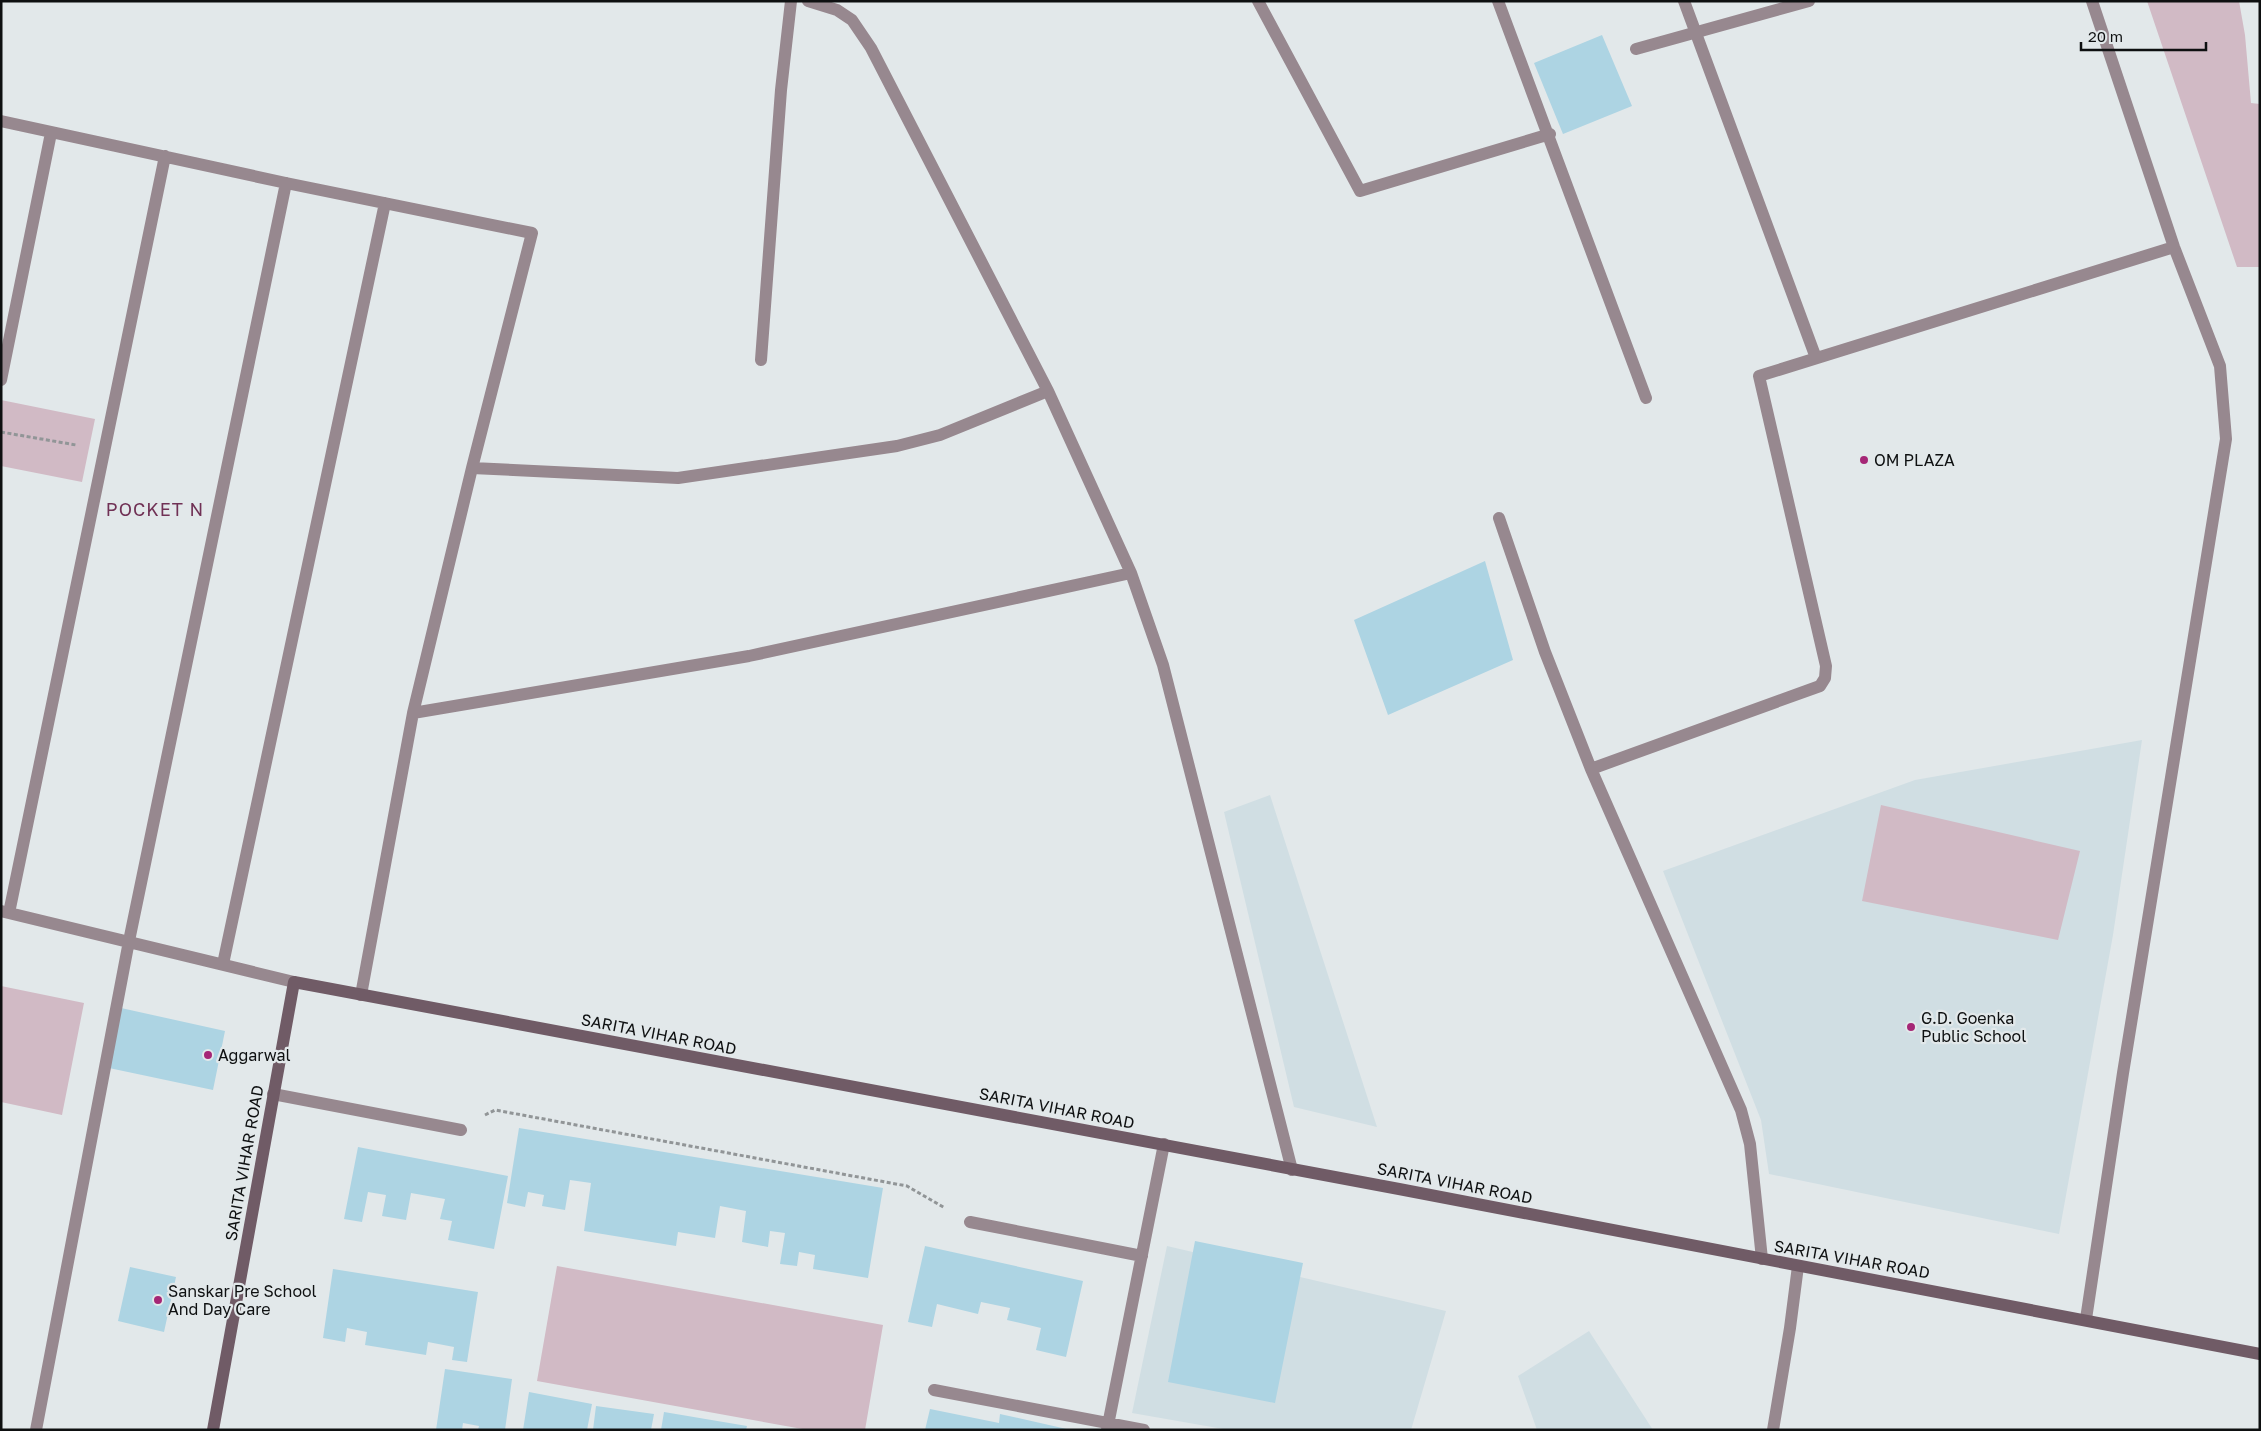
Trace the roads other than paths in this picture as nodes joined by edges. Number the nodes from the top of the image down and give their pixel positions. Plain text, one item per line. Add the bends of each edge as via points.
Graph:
1 (790, 1) edge
2 (808, 1) edge
3 (1258, 1) edge
4 (1498, 1) edge
5 (1684, 1) edge
6 (1809, 1) edge
7 (2092, 1) edge
8 (1696, 32) junction
9 (1636, 49) dead end
10 (1, 121) edge
11 (51, 133) junction
12 (1550, 134) junction
13 (165, 156) junction
14 (286, 183) junction
15 (385, 203) junction
16 (2174, 247) junction
17 (1816, 358) junction
18 (761, 360) dead end
19 (1, 380) edge
20 (1048, 391) junction
21 (1646, 398) dead end
22 (472, 468) junction
23 (1499, 518) dead end
24 (1131, 572) junction
25 (413, 713) junction
26 (1591, 769) junction
27 (5, 912) edge
28 (129, 942) junction
29 (223, 964) junction
30 (294, 982) junction
31 (361, 995) junction
32 (273, 1094) junction
33 (461, 1130) road end
34 (1164, 1144) junction
35 (1292, 1170) junction
36 (970, 1222) road end
37 (1142, 1256) junction
38 (1762, 1259) junction
39 (1798, 1266) junction
40 (2086, 1319) junction
41 (2260, 1354) edge
42 (934, 1390) dead end
43 (1107, 1426) edge
44 (36, 1430) edge
45 (213, 1430) edge
46 (1144, 1430) edge
47 (1773, 1430) edge

1 - 18 street
2 - 20 street via 837,10 852,20 871,48
3 - 12 street via 1360,191
4 - 12 street
5 - 8 street
6 - 8 street
7 - 16 street
8 - 9 street
8 - 17 street
10 - 11 street
11 - 13 street
11 - 19 street
12 - 21 street
13 - 14 street
13 - 27 street
14 - 15 street
14 - 28 street
15 - 22 street via 532,233
15 - 29 street
16 - 17 street
16 - 40 street via 2220,366 2226,438
17 - 26 street via 1759,376 1826,666 1825,678 1820,686
20 - 22 street via 940,435 897,446 678,478
20 - 24 street
22 - 25 street
23 - 26 street via 1545,652
24 - 25 street via 748,656
24 - 35 street via 1163,665
25 - 31 street
26 - 38 street via 1741,1110 1750,1144
27 - 28 street
28 - 29 street
28 - 44 street
29 - 30 street
30 - 31 street, SARITA VIHAR ROAD
30 - 32 street, SARITA VIHAR ROAD
31 - 34 street, SARITA VIHAR ROAD
32 - 33 street
32 - 45 street, SARITA VIHAR ROAD
34 - 35 street, SARITA VIHAR ROAD
34 - 37 street
35 - 38 street, SARITA VIHAR ROAD
36 - 37 street
37 - 43 street
38 - 39 street, SARITA VIHAR ROAD
39 - 40 street, SARITA VIHAR ROAD
39 - 47 street
40 - 41 street, SARITA VIHAR ROAD
42 - 43 street
43 - 46 street

